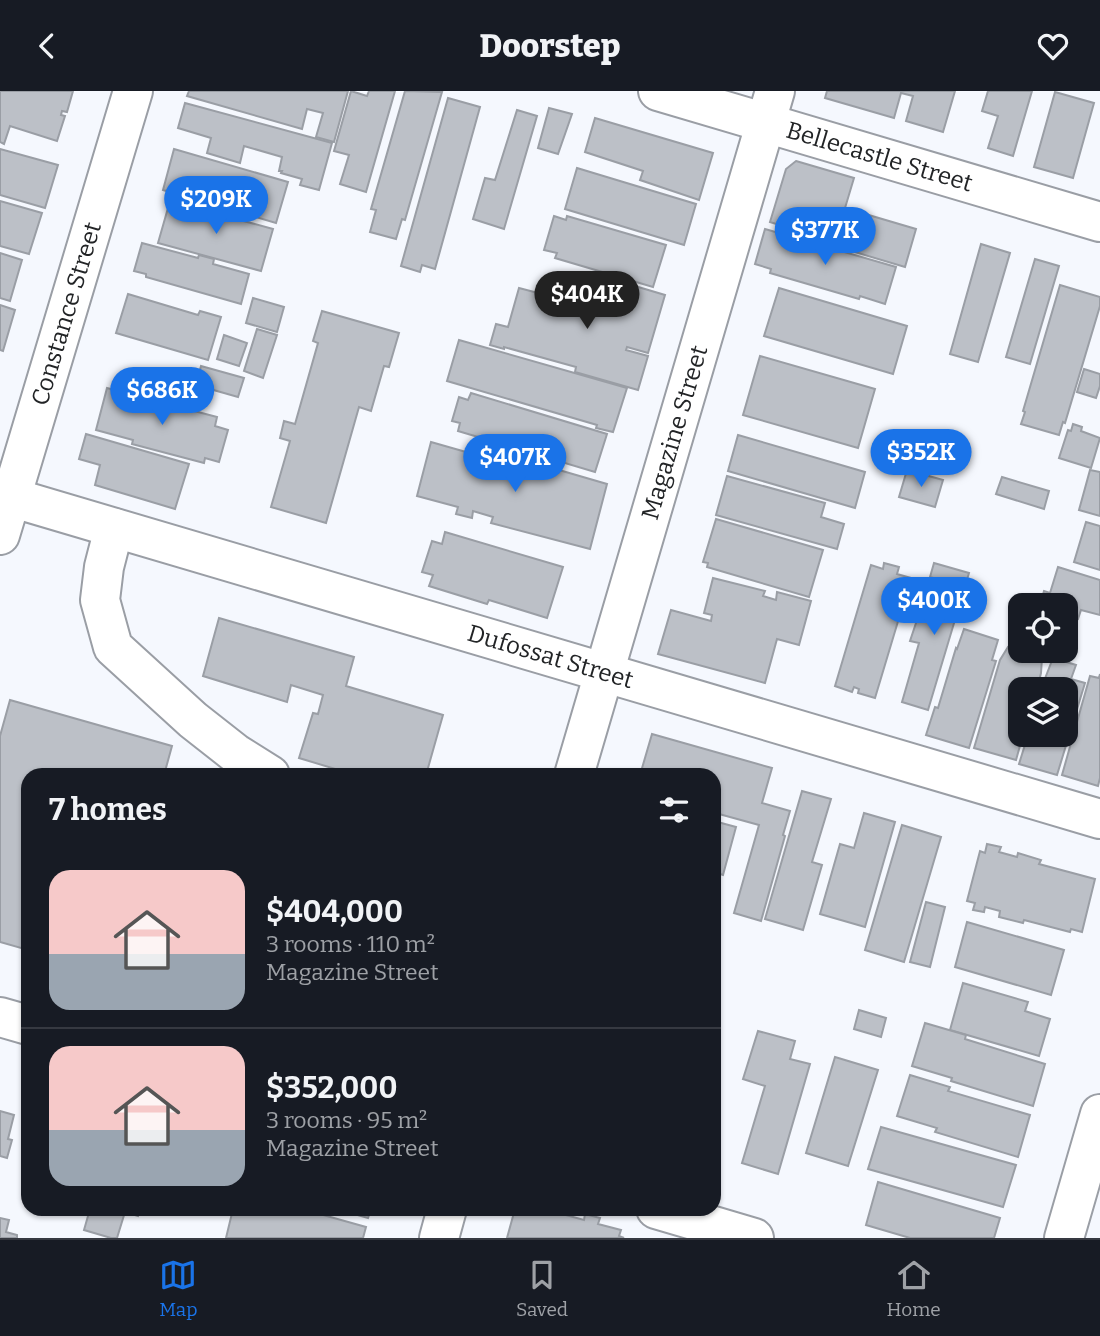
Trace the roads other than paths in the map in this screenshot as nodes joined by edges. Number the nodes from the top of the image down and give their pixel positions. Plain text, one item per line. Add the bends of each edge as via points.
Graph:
1 (133, 91) edge
2 (658, 91) edge
3 (770, 107) edge
4 (1100, 222) edge
5 (5, 495) edge
6 (114, 528) junction
7 (0, 535) edge
8 (604, 672) junction
9 (259, 768) edge
10 (576, 768) edge
11 (1100, 818) edge
12 (0, 1017) edge
13 (21, 1023) edge
14 (1100, 1114) edge
15 (445, 1216) edge
16 (680, 1216) edge
17 (439, 1238) edge
18 (754, 1238) edge
19 (1064, 1238) edge

1 - 5 street, Constance Street
2 - 3 street, Bellecastle Street
3 - 4 street, Bellecastle Street
3 - 8 street, Magazine Street
5 - 6 street, Dufossat Street
5 - 7 street, Constance Street
6 - 8 street, Dufossat Street
6 - 9 street via 100,600 113,647 192,720
8 - 10 street, Magazine Street
8 - 11 street, Dufossat Street
12 - 13 street
14 - 19 street
15 - 17 street
16 - 18 street

